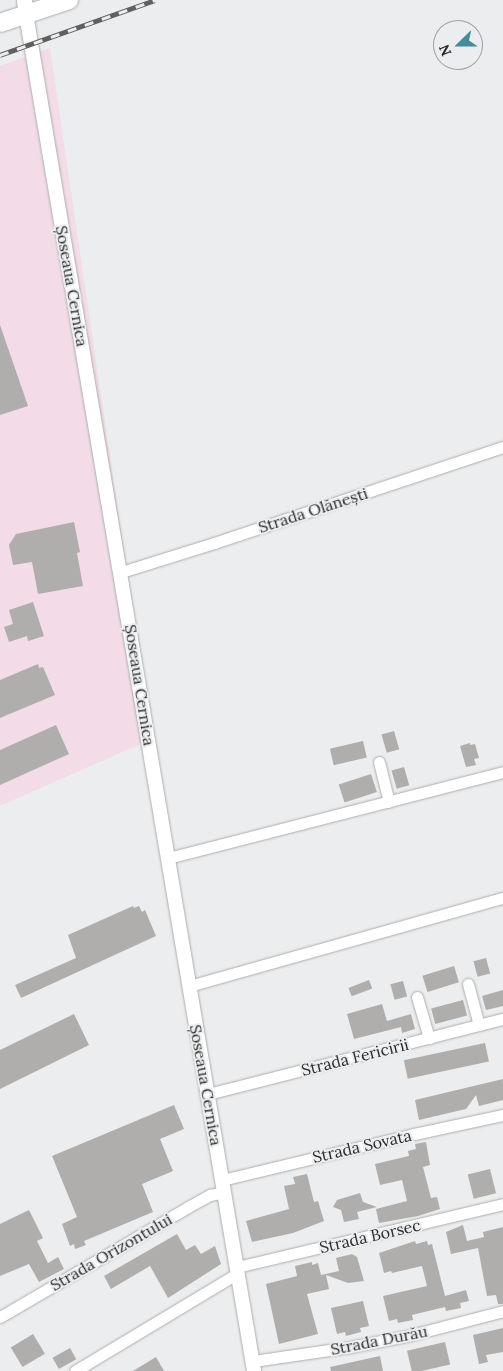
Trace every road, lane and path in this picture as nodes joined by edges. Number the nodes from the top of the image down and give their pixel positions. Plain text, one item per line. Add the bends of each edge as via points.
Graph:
1 (69, 0) edge
2 (25, 7) edge
3 (0, 23) edge
4 (503, 447) edge
5 (121, 572) junction
6 (379, 762) dead end
7 (503, 772) edge
8 (390, 802) junction
9 (168, 858) junction
10 (503, 898) edge
11 (468, 984) dead end
12 (189, 986) junction
13 (417, 997) dead end
14 (503, 1019) edge
15 (479, 1025) junction
16 (429, 1038) junction
17 (208, 1094) junction
18 (503, 1116) edge
19 (223, 1186) junction
20 (503, 1204) edge
21 (237, 1270) junction
22 (503, 1311) edge
23 (0, 1317) edge
24 (253, 1366) edge
25 (74, 1371) edge

1 - 2 main road
2 - 3 main road
2 - 5 street, Șoseaua Cernica
4 - 5 street, Strada Olănești
5 - 9 street, Șoseaua Cernica
6 - 8 street
7 - 8 street
8 - 9 street
9 - 12 street, Șoseaua Cernica
10 - 12 street
11 - 15 street
12 - 17 street, Șoseaua Cernica
13 - 16 street
14 - 15 street, Strada Fericirii
15 - 16 street, Strada Fericirii
16 - 17 street, Strada Fericirii
17 - 19 street, Șoseaua Cernica
18 - 19 street, Strada Sovata via 414,1134
19 - 21 street, Șoseaua Cernica
19 - 23 street, Strada Orizontului
20 - 21 street, Strada Borsec
21 - 24 street, Șoseaua Cernica
21 - 25 street, Strada Borsec
22 - 24 street, Strada Durău via 420,1332

